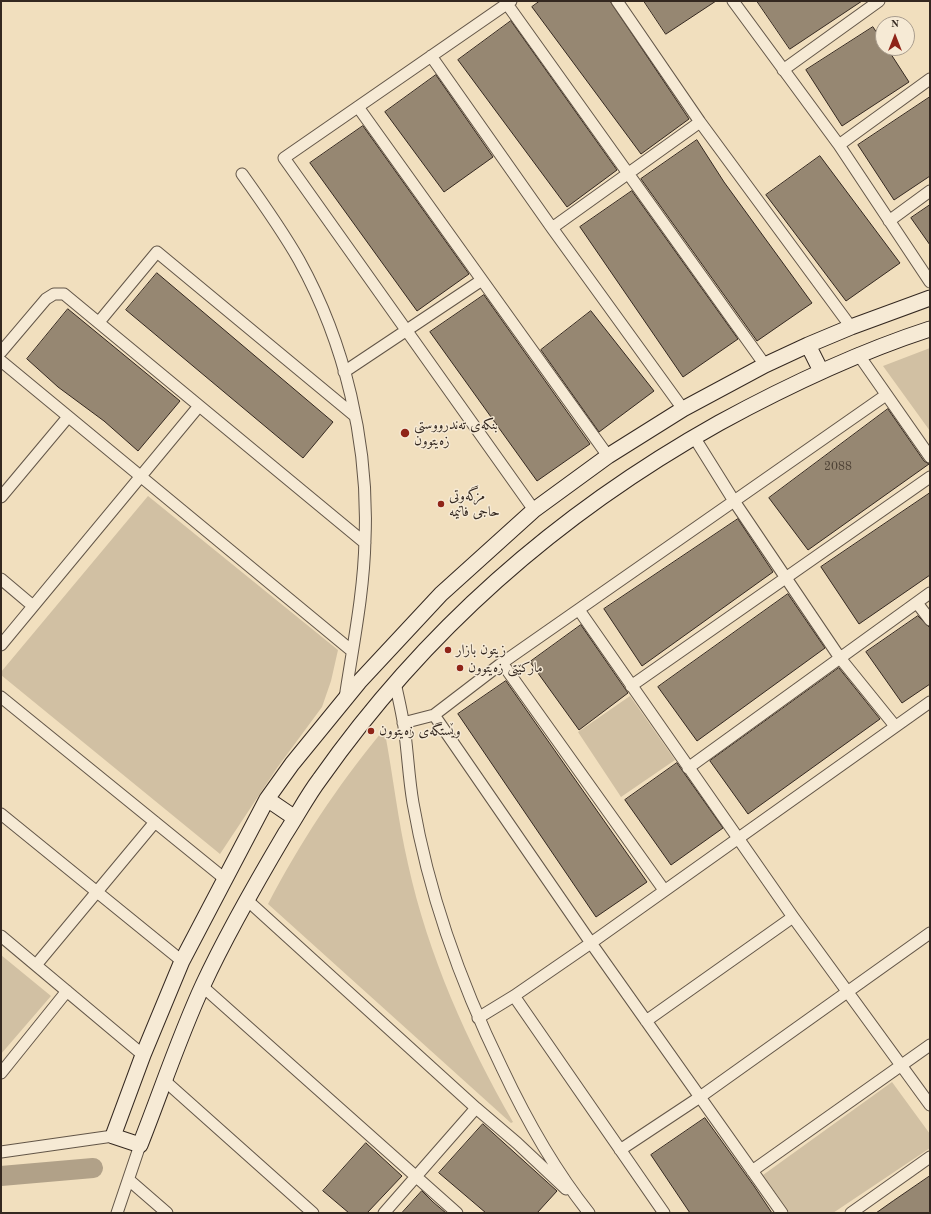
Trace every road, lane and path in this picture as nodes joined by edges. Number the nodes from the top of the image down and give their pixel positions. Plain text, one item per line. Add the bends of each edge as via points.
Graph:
1 (617, 1) edge
2 (733, 1) edge
3 (879, 1) edge
4 (509, 2) edge
5 (431, 56) junction
6 (783, 70) junction
7 (930, 80) edge
8 (358, 107) junction
9 (700, 122) junction
10 (838, 145) junction
11 (629, 173) junction
12 (242, 174) dead end
13 (930, 192) edge
14 (889, 221) junction
15 (552, 228) junction
16 (482, 280) junction
17 (930, 282) edge
18 (930, 298) edge
19 (99, 322) junction
20 (851, 326) junction
21 (930, 329) edge
22 (407, 330) junction
23 (808, 345) junction
24 (1, 352) edge
25 (858, 354) junction
26 (1, 361) edge
27 (765, 365) junction
28 (821, 371) junction
29 (344, 372) junction
30 (886, 395) junction
31 (199, 406) junction
32 (683, 409) junction
33 (355, 416) junction
34 (68, 417) junction
35 (694, 437) junction
36 (608, 456) junction
37 (930, 457) edge
38 (141, 477) junction
39 (930, 477) edge
40 (1, 497) edge
41 (734, 501) junction
42 (534, 510) junction
43 (365, 543) junction
44 (786, 578) junction
45 (1, 579) edge
46 (930, 593) edge
47 (917, 604) junction
48 (33, 606) junction
49 (578, 610) junction
50 (930, 620) edge
51 (1, 645) edge
52 (352, 651) junction
53 (840, 658) junction
54 (502, 663) junction
55 (395, 683) junction
56 (631, 686) junction
57 (1, 697) edge
58 (345, 698) junction
59 (930, 702) edge
60 (434, 715) junction
61 (403, 723) junction
62 (895, 726) junction
63 (688, 768) junction
64 (267, 799) junction
65 (1, 814) edge
66 (295, 818) junction
67 (155, 822) junction
68 (739, 838) junction
69 (225, 879) junction
70 (664, 890) junction
71 (96, 892) junction
72 (247, 900) junction
73 (793, 917) junction
74 (930, 933) edge
75 (1, 936) edge
76 (591, 943) junction
77 (182, 960) junction
78 (36, 965) junction
79 (202, 986) junction
80 (67, 991) junction
81 (847, 992) junction
82 (514, 996) junction
83 (478, 1018) junction
84 (646, 1021) junction
85 (930, 1045) edge
86 (143, 1055) junction
87 (901, 1066) junction
88 (1, 1073) edge
89 (165, 1081) junction
90 (700, 1097) junction
91 (930, 1105) edge
92 (476, 1108) junction
93 (113, 1136) junction
94 (140, 1145) junction
95 (620, 1150) junction
96 (1, 1152) edge
97 (930, 1157) edge
98 (752, 1171) junction
99 (417, 1177) junction
100 (129, 1180) junction
101 (580, 1202) junction
102 (117, 1213) edge
103 (167, 1213) edge
104 (313, 1213) edge
105 (384, 1213) edge
106 (457, 1213) edge
107 (589, 1213) edge
108 (664, 1213) edge
109 (782, 1213) edge
110 (851, 1213) edge

1 - 9 street
2 - 6 street
3 - 6 street
4 - 5 street
4 - 11 street
5 - 8 street
5 - 15 street
6 - 10 street
7 - 10 street
8 - 16 street
8 - 22 street via 284,158
9 - 11 street
9 - 20 street
10 - 14 street
11 - 15 street
11 - 27 street
12 - 29 street via 299,260 319,301
13 - 14 street
14 - 17 street
15 - 32 street
16 - 22 street
16 - 36 street
18 - 20 street
19 - 24 street via 64,294 54,294 33,312
19 - 31 street
19 - 33 street via 157,252
20 - 23 street
21 - 25 street
22 - 29 street
22 - 42 street
23 - 27 street
23 - 28 street
25 - 28 street
25 - 30 street
26 - 34 street
27 - 32 street
28 - 35 street
29 - 33 street
30 - 37 street
30 - 41 street
31 - 38 street
31 - 43 street
32 - 36 street
33 - 43 street via 361,450
34 - 38 street
34 - 40 street
35 - 41 street
35 - 55 street via 642,469 546,538 456,617
36 - 42 street
38 - 48 street
38 - 52 street
39 - 44 street
41 - 44 street
41 - 49 street
42 - 58 street via 441,594
43 - 52 street
44 - 53 street
44 - 56 street
45 - 48 street
46 - 47 street
47 - 50 street
47 - 53 street
48 - 51 street
49 - 54 street
49 - 56 street
52 - 58 street
53 - 62 street
53 - 63 street
54 - 60 street
54 - 70 street
55 - 61 street
55 - 66 street via 318,780
56 - 63 street
57 - 67 street
58 - 64 street
59 - 62 street
60 - 61 street
60 - 76 street
61 - 83 street via 413,802 425,858 449,940
62 - 68 street
63 - 68 street
64 - 66 street
64 - 69 street
65 - 71 street
66 - 72 street
67 - 69 street
67 - 71 street
68 - 70 street
68 - 73 street
69 - 77 street
70 - 76 street
71 - 77 street
71 - 78 street
72 - 79 street
72 - 92 street
73 - 81 street
73 - 84 street
74 - 81 street
75 - 78 street
76 - 82 street
76 - 84 street
77 - 86 street
78 - 80 street
79 - 89 street
79 - 99 street
80 - 86 street
80 - 88 street
81 - 87 street
81 - 90 street
82 - 83 street
82 - 95 street
83 - 101 street via 538,1139
84 - 90 street
85 - 87 street
86 - 93 street
87 - 91 street
87 - 98 street
89 - 94 street
89 - 104 street
90 - 95 street
90 - 98 street
92 - 99 street
92 - 101 street
93 - 94 street
93 - 96 street
94 - 100 street
95 - 108 street
97 - 110 street
98 - 109 street
99 - 105 street
99 - 106 street
100 - 102 street
100 - 103 street
101 - 107 street

